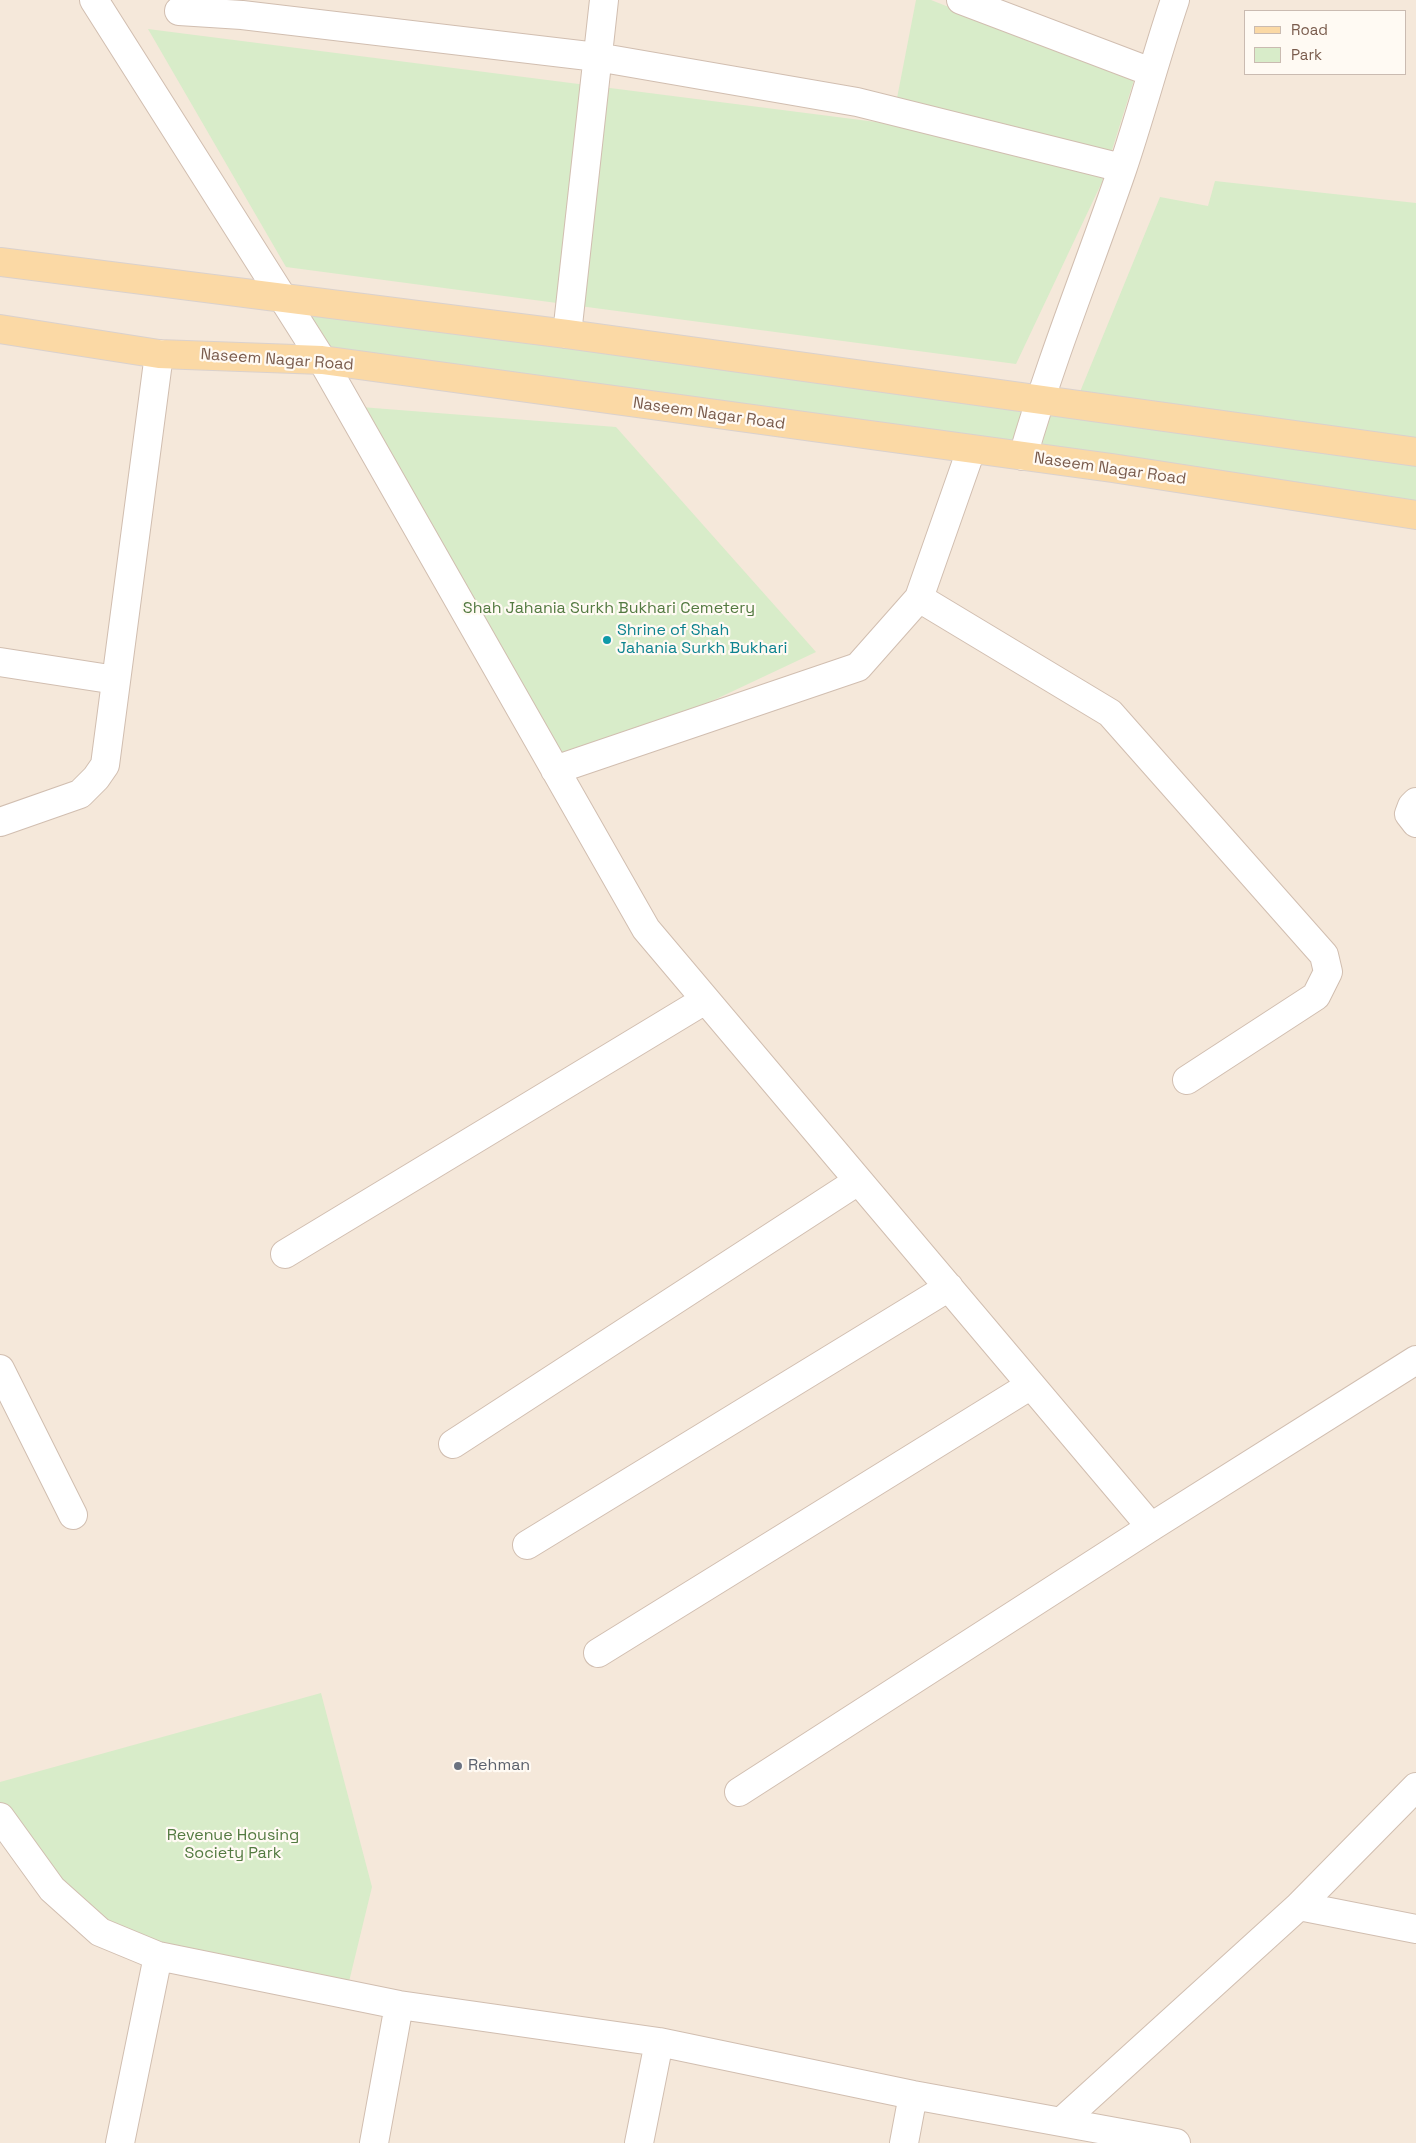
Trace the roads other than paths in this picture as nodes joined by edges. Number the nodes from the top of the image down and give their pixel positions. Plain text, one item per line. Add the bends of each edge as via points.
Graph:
1 (94, 0) edge
2 (604, 0) edge
3 (961, 0) edge
4 (1175, 0) edge
5 (179, 11) dead end
6 (597, 57) junction
7 (1151, 72) junction
8 (1122, 168) junction
9 (0, 262) edge
10 (285, 298) junction
11 (0, 329) edge
12 (568, 334) junction
13 (160, 354) junction
14 (322, 360) junction
15 (1040, 398) junction
16 (971, 450) junction
17 (1416, 452) edge
18 (1023, 456) junction
19 (1416, 514) edge
20 (919, 598) junction
21 (0, 662) edge
22 (116, 680) junction
23 (555, 770) junction
24 (1416, 802) edge
25 (0, 822) edge
26 (1416, 822) edge
27 (705, 1000) junction
28 (1187, 1080) dead end
29 (858, 1180) junction
30 (285, 1254) dead end
31 (949, 1287) junction
32 (1416, 1360) edge
33 (0, 1369) edge
34 (1031, 1385) junction
35 (453, 1444) dead end
36 (73, 1515) dead end
37 (1151, 1527) junction
38 (527, 1545) dead end
39 (598, 1653) dead end
40 (1416, 1787) edge
41 (739, 1792) dead end
42 (0, 1817) edge
43 (1299, 1906) junction
44 (1416, 1929) edge
45 (158, 1956) junction
46 (399, 2005) junction
47 (658, 2042) junction
48 (913, 2095) junction
49 (1062, 2121) junction
50 (1124, 2138) edge
51 (120, 2143) edge
52 (374, 2143) edge
53 (640, 2143) edge
54 (904, 2143) edge
55 (1176, 2143) edge

1 - 10 street
2 - 6 street
3 - 7 street
4 - 7 street
5 - 6 street via 242,15
6 - 8 street via 857,102
6 - 12 street
7 - 8 street
8 - 15 street
9 - 10 main road
10 - 12 main road
10 - 14 street
11 - 13 main road, Naseem Nagar Road
12 - 15 main road
13 - 14 main road, Naseem Nagar Road
13 - 22 street
14 - 16 main road, Naseem Nagar Road
14 - 23 street
15 - 17 main road
15 - 18 street
16 - 18 main road, Naseem Nagar Road
16 - 20 street
18 - 19 main road, Naseem Nagar Road
20 - 23 street via 858,667
20 - 28 street via 1110,713 1324,955 1328,972 1316,996
21 - 22 street
22 - 25 street via 105,765 96,778 80,794
23 - 27 street via 646,929
24 - 26 street via 1410,814
27 - 29 street
27 - 30 street
29 - 31 street
29 - 35 street
31 - 34 street
31 - 38 street
32 - 37 street
33 - 36 street
34 - 37 street
34 - 39 street
37 - 41 street
40 - 43 street
42 - 45 street via 52,1889 100,1932
43 - 44 street
43 - 49 street
45 - 46 street
45 - 51 street
46 - 47 street
46 - 52 street
47 - 48 street
47 - 53 street
48 - 49 street
48 - 54 street
49 - 50 street
50 - 55 street

